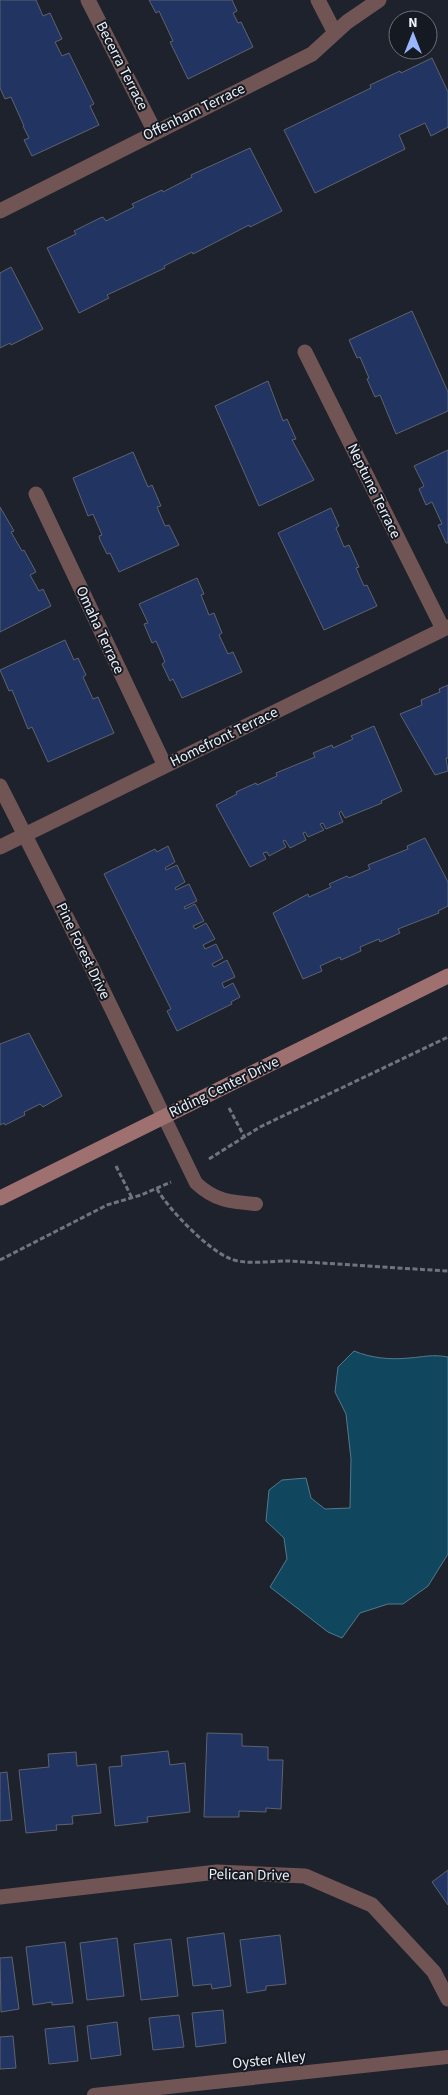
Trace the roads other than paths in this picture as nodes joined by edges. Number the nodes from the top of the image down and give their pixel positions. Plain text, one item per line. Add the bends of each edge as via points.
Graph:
1 (88, 0) edge
2 (318, 0) edge
3 (379, 0) edge
4 (335, 33) junction
5 (155, 132) junction
6 (2, 205) edge
7 (305, 352) dead end
8 (36, 494) dead end
9 (446, 628) edge
10 (165, 766) junction
11 (0, 786) edge
12 (25, 835) junction
13 (0, 847) edge
14 (448, 976) edge
15 (164, 1117) junction
16 (0, 1198) edge
17 (256, 1204) dead end
18 (0, 1897) edge
19 (448, 1999) edge
20 (448, 2058) edge
21 (94, 2095) edge

1 - 5 street, Becerra Terrace
2 - 4 street
3 - 4 street, Offenham Terrace
4 - 5 street, Offenham Terrace via 312,54
5 - 6 street, Offenham Terrace
7 - 9 street, Neptune Terrace
8 - 10 street, Omaha Terrace
9 - 10 street, Homefront Terrace
10 - 12 street, Homefront Terrace
11 - 12 street, Pine Forest Drive
12 - 13 street, Homefront Terrace
12 - 15 street, Pine Forest Drive
14 - 15 street, Riding Center Drive
15 - 16 street, Riding Center Drive
15 - 17 lane via 196,1183 219,1199
18 - 19 street, Pelican Drive via 217,1872 305,1876 372,1905 434,1972
20 - 21 lane, Oyster Alley

